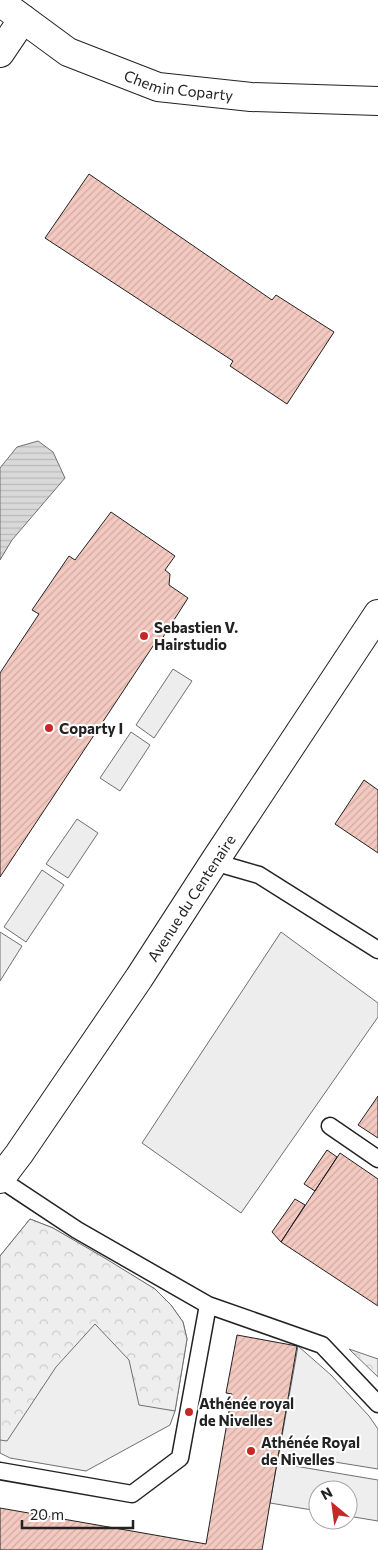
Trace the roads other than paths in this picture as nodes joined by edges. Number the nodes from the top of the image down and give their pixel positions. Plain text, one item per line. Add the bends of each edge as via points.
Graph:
1 (0, 2) edge
2 (23, 19) junction
3 (0, 53) edge
4 (378, 101) edge
5 (378, 614) edge
6 (214, 862) junction
7 (378, 950) edge
8 (330, 1126) dead end
9 (378, 1159) edge
10 (0, 1179) edge
11 (208, 1304) junction
12 (378, 1404) edge
13 (0, 1471) edge

1 - 2 main road, Chemin Coparty
2 - 3 main road
2 - 4 main road, Chemin Coparty via 68,52 158,87 251,97
5 - 6 main road, Avenue du Centenaire
6 - 7 lane via 259,875
6 - 10 main road, Avenue du Centenaire via 139,978
8 - 9 lane
10 - 11 lane via 77,1230
11 - 12 lane via 322,1345
11 - 13 lane via 180,1458 132,1494

